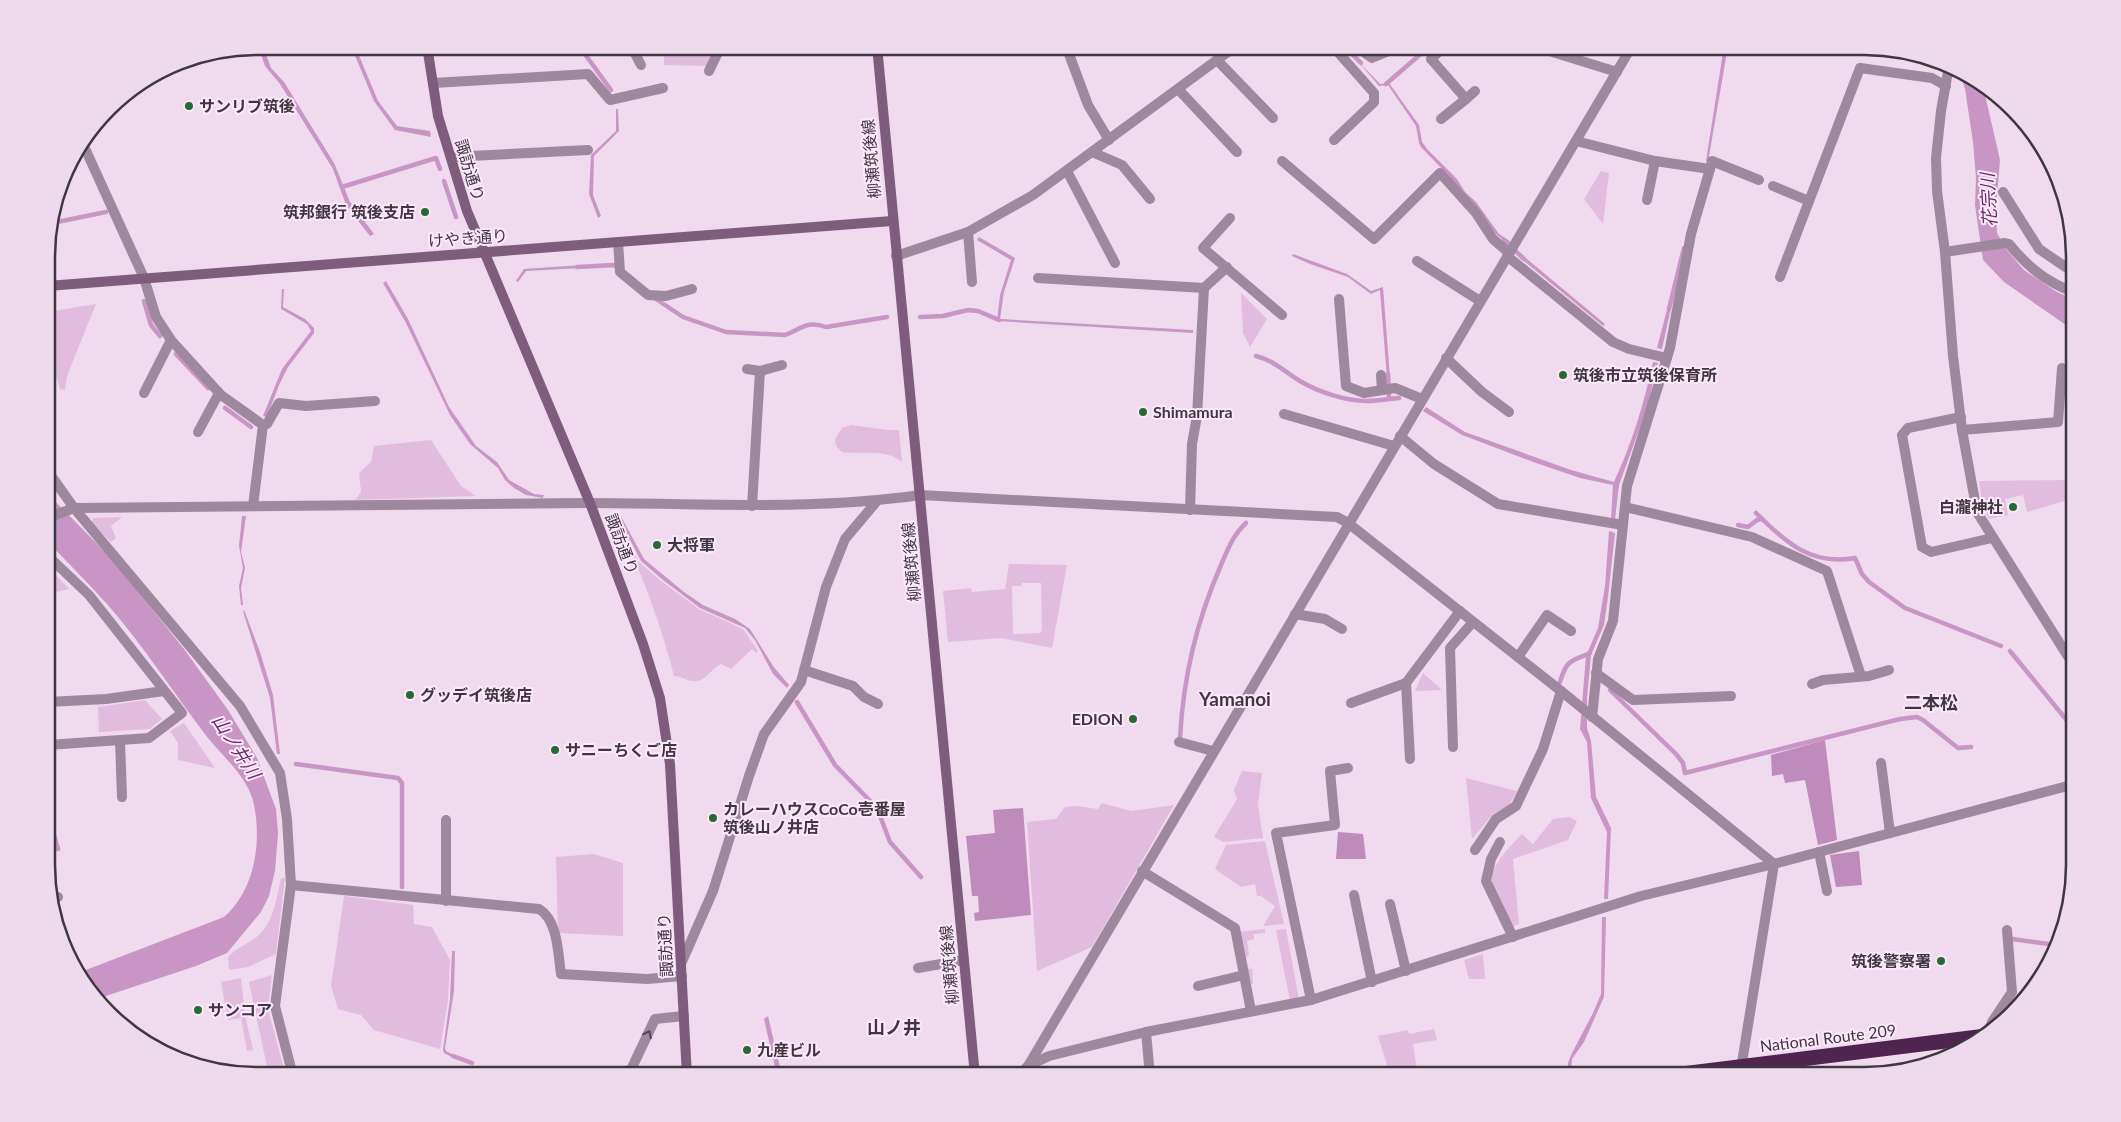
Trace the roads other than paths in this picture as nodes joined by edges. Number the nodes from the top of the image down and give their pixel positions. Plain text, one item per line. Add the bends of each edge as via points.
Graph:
1 (428, 55) edge
2 (636, 55) edge
3 (717, 55) edge
4 (877, 55) edge
5 (1069, 55) edge
6 (1224, 55) edge
7 (1340, 55) edge
8 (1368, 55) edge
9 (1379, 55) edge
10 (1435, 55) edge
11 (1562, 55) edge
12 (1627, 55) edge
13 (1217, 60) junction
14 (641, 65) dead end
15 (709, 71) dead end
16 (1617, 72) junction
17 (1948, 73) edge
18 (432, 83) junction
19 (1946, 86) junction
20 (663, 88) dead end
21 (1178, 89) junction
22 (1475, 92) dead end
23 (1466, 99) junction
24 (1273, 118) dead end
25 (1441, 119) dead end
26 (1109, 140) junction
27 (1334, 140) dead end
28 (1576, 141) junction
29 (86, 150) edge
30 (588, 150) dead end
31 (1092, 152) junction
32 (1237, 152) dead end
33 (450, 157) junction
34 (1282, 161) dead end
35 (1655, 161) junction
36 (1710, 169) junction
37 (1066, 171) junction
38 (1759, 180) dead end
39 (1773, 186) dead end
40 (2003, 192) dead end
41 (1150, 199) dead end
42 (1647, 200) dead end
43 (1809, 201) junction
44 (1230, 218) dead end
45 (892, 220) junction
46 (968, 232) junction
47 (618, 242) junction
48 (484, 252) junction
49 (1945, 252) junction
50 (1508, 254) junction
51 (896, 256) junction
52 (1417, 261) dead end
53 (1115, 263) dead end
54 (1226, 267) junction
55 (2066, 267) edge
56 (1780, 277) dead end
57 (144, 278) junction
58 (1038, 278) dead end
59 (972, 282) dead end
60 (55, 285) edge
61 (1204, 288) junction
62 (692, 289) dead end
63 (2066, 289) edge
64 (1339, 298) dead end
65 (1480, 301) junction
66 (1282, 315) dead end
67 (171, 340) junction
68 (1446, 358) junction
69 (1667, 358) junction
70 (782, 365) dead end
71 (2062, 368) dead end
72 (747, 369) dead end
73 (760, 371) junction
74 (1381, 375) dead end
75 (1382, 390) junction
76 (144, 393) dead end
77 (219, 393) junction
78 (1422, 399) junction
79 (375, 401) dead end
80 (1509, 412) dead end
81 (1284, 414) dead end
82 (1961, 417) junction
83 (263, 425) junction
84 (1962, 430) junction
85 (198, 432) dead end
86 (1400, 436) junction
87 (1394, 446) junction
88 (55, 481) edge
89 (920, 494) junction
90 (876, 501) junction
91 (590, 503) junction
92 (253, 506) junction
93 (752, 506) junction
94 (1625, 507) junction
95 (74, 508) junction
96 (1190, 510) junction
97 (55, 515) edge
98 (1348, 523) junction
99 (1622, 525) junction
100 (1992, 538) junction
101 (55, 563) edge
102 (1460, 611) junction
103 (1295, 614) junction
104 (1473, 622) junction
105 (1342, 629) dead end
106 (1571, 631) dead end
107 (2066, 654) edge
108 (1518, 657) junction
109 (804, 670) junction
110 (1889, 670) dead end
111 (1596, 673) junction
112 (1861, 676) junction
113 (1406, 683) junction
114 (1812, 684) dead end
115 (164, 691) junction
116 (1561, 691) junction
117 (1731, 696) dead end
118 (55, 702) edge
119 (878, 704) dead end
120 (1351, 704) dead end
121 (1592, 717) junction
122 (120, 741) junction
123 (1179, 742) dead end
124 (55, 745) edge
125 (1453, 747) dead end
126 (1213, 751) junction
127 (1410, 760) dead end
128 (1881, 763) dead end
129 (1348, 768) dead end
130 (2066, 786) edge
131 (122, 797) dead end
132 (446, 820) dead end
133 (1890, 832) junction
134 (1500, 842) dead end
135 (1475, 850) dead end
136 (1819, 852) junction
137 (1774, 864) junction
138 (1142, 871) junction
139 (291, 885) junction
140 (1827, 891) dead end
141 (1354, 895) dead end
142 (446, 901) junction
143 (1390, 904) dead end
144 (2007, 930) dead end
145 (1513, 937) junction
146 (964, 960) junction
147 (681, 964) junction
148 (918, 968) dead end
149 (1406, 971) junction
150 (1244, 975) junction
151 (682, 976) junction
152 (1372, 982) junction
153 (1198, 986) dead end
154 (1311, 1000) junction
155 (1251, 1011) junction
156 (684, 1016) junction
157 (1993, 1020) edge
158 (1146, 1032) junction
159 (1969, 1038) edge
160 (1028, 1066) joint
161 (291, 1067) edge
162 (632, 1067) edge
163 (687, 1067) edge
164 (973, 1067) edge
165 (1149, 1067) edge
166 (1742, 1067) edge
167 (1768, 1067) edge

1 - 18 street, 諏訪通り
2 - 14 street
3 - 15 street
4 - 45 street, 柳瀬筑後線
5 - 26 street via 1088,105
6 - 13 street
7 - 27 street via 1374,93 1374,102
8 - 9 street via 1372,58
10 - 23 street via 1431,59
11 - 16 street
12 - 16 street
13 - 21 street
13 - 24 street
16 - 28 street
17 - 19 street
18 - 20 street via 588,74 610,100
18 - 33 street, 諏訪通り
19 - 43 street via 1932,78 1860,68
19 - 49 street via 1936,158
21 - 26 street
21 - 32 street
22 - 23 street
23 - 25 street
26 - 31 street
28 - 35 street
28 - 50 street
29 - 57 street
30 - 33 street
31 - 37 street
31 - 41 street via 1122,165
33 - 48 street, 諏訪通り
34 - 50 street via 1374,239 1440,173
35 - 36 street
35 - 42 street
36 - 38 street via 1712,161
36 - 69 street via 1691,234
37 - 46 street via 1033,195
37 - 53 street
39 - 43 street
40 - 55 street via 2039,249
43 - 56 street
44 - 54 street via 1203,248
45 - 47 street, けやき通り
45 - 51 street, 柳瀬筑後線
46 - 51 street
46 - 59 street
47 - 48 street, けやき通り
47 - 62 street via 620,272 648,296 666,296
48 - 57 street, けやき通り
48 - 91 street, 諏訪通り
49 - 63 street via 2005,242 2026,265
49 - 82 street
50 - 65 street
50 - 69 street via 1612,342
51 - 89 street, 柳瀬筑後線
52 - 65 street
54 - 61 street
54 - 66 street
57 - 60 street, けやき通り
57 - 67 street via 156,317
58 - 61 street
61 - 96 street
64 - 75 street via 1346,386 1364,393
65 - 68 street
67 - 76 street
67 - 77 street
68 - 78 street
68 - 80 street
69 - 94 street via 1627,486
70 - 73 street
71 - 84 street via 2058,422
72 - 73 street
73 - 93 street
74 - 75 street
75 - 78 street via 1395,388
77 - 83 street
77 - 85 street
78 - 86 street
79 - 83 street via 306,406 279,403 267,424
81 - 87 street
82 - 84 street
82 - 100 street via 1908,428 1902,435 1922,547 1931,552
83 - 92 street
84 - 100 street via 1977,512
86 - 87 street
86 - 99 street via 1434,464 1498,504
87 - 98 street
88 - 95 street
89 - 90 street
89 - 96 street
89 - 146 street, 柳瀬筑後線
90 - 93 street
90 - 109 street via 846,539 826,587
91 - 92 street
91 - 93 street
91 - 147 street, 諏訪通り via 660,698 670,764
92 - 95 street
94 - 99 street
94 - 112 street via 1752,537 1827,571
95 - 97 street
95 - 139 street via 240,706 280,773
96 - 98 street via 1337,517
98 - 102 street
98 - 103 street
99 - 111 street via 1613,621
100 - 107 street
101 - 115 street via 89,595
102 - 104 street
102 - 113 street
103 - 105 street via 1325,619
103 - 126 street
104 - 108 street
104 - 125 street via 1450,648
106 - 108 street via 1547,615
108 - 116 street
109 - 119 street via 853,686
109 - 147 street via 801,682 764,734 713,891
110 - 112 street
111 - 117 street via 1633,700
111 - 121 street
112 - 114 street
113 - 120 street
113 - 127 street
115 - 118 street
115 - 122 street via 182,713 149,738
116 - 121 street
116 - 135 street via 1543,749 1516,806 1496,818
121 - 137 street
122 - 124 street
122 - 131 street
123 - 126 street
126 - 138 street
128 - 133 street
129 - 154 street via 1330,771 1335,825 1276,833
130 - 133 street
132 - 142 street
133 - 136 street
134 - 145 street via 1490,859 1486,881
136 - 137 street
136 - 140 street
137 - 145 street via 1641,896
137 - 166 street
138 - 150 street via 1235,928
138 - 160 street
139 - 142 street
139 - 161 street via 275,1006
141 - 152 street
142 - 151 street via 539,909 546,913 553,928 561,974 647,979
143 - 149 street
144 - 157 street via 2012,992
145 - 149 street
146 - 148 street
146 - 164 street, 柳瀬筑後線
147 - 151 street, 諏訪通り
149 - 152 street
150 - 153 street
150 - 155 street
151 - 156 street, 諏訪通り
152 - 154 street
154 - 155 street
155 - 158 street
162 -> 156 street via 656,1018
156 - 163 street, 諏訪通り
158 - 160 street via 1049,1056
158 - 165 street
159 - 167 highway, National Route 209

